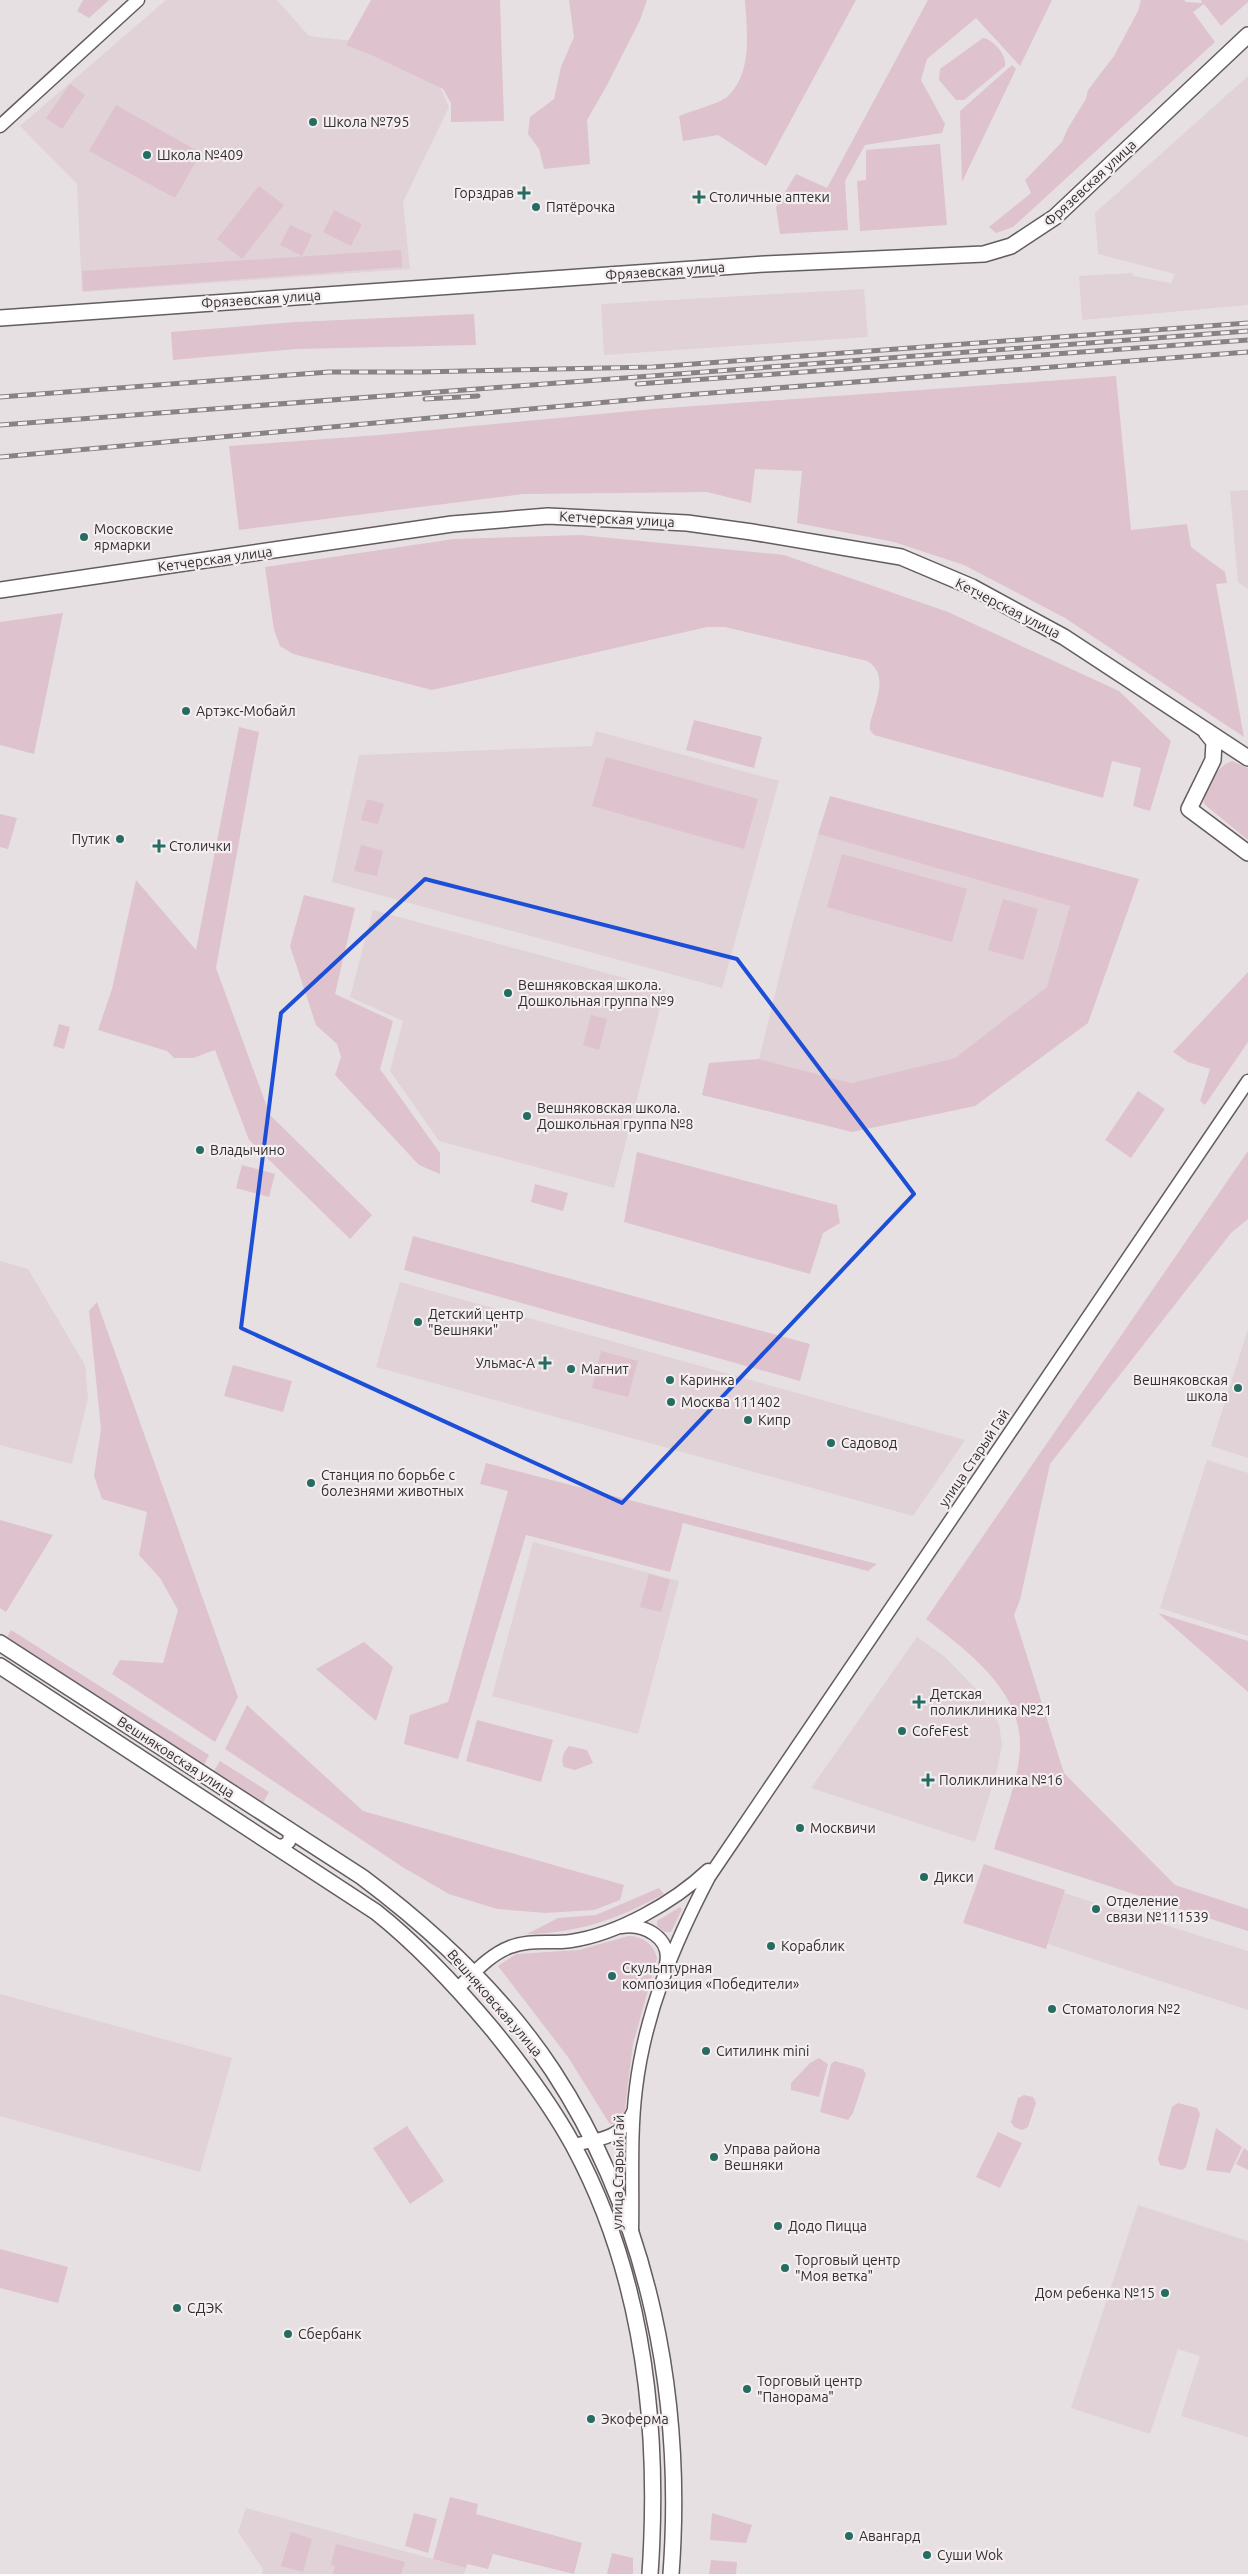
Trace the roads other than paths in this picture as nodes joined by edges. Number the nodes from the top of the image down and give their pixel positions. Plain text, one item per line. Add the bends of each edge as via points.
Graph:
1 (138, 0) edge
2 (1248, 35) edge
3 (0, 126) edge
4 (0, 318) edge
5 (0, 590) edge
6 (1194, 722) junction
7 (1248, 757) edge
8 (1209, 766) junction
9 (1248, 853) edge
10 (1248, 1081) edge
11 (0, 1643) edge
12 (0, 1666) edge
13 (286, 1828) junction
14 (275, 1845) junction
15 (725, 1852) junction
16 (614, 1929) junction
17 (665, 1970) junction
18 (472, 1974) junction
19 (457, 1989) junction
20 (634, 2108) junction
21 (593, 2141) junction
22 (573, 2145) junction
23 (632, 2237) junction
24 (650, 2574) edge
25 (671, 2574) edge

1 - 3 street
2 - 4 main road, Фрязевская улица via 1055,217 1011,246 984,254 765,264
5 - 6 main road, Кетчерская улица via 452,524 548,516 687,523 798,538 901,558 972,587 1064,637
6 - 7 main road, Кетчерская улица
6 - 8 main road, Кетчерская улица via 1214,742
7 - 8 main road, Кетчерская улица via 1225,754
8 - 9 main road, Кетчерская улица via 1189,809
10 - 15 street, улица Старый Гай
11 - 13 main road, Вешняковская улица
12 - 14 main road, Вешняковская улица
13 - 14 street via 290,1834 289,1842
13 - 18 main road, Вешняковская улица via 362,1877 408,1912
14 - 19 main road, Вешняковская улица via 376,1912 422,1951
15 - 16 street, улица Старый Гай via 712,1868 682,1891
15 - 17 street, улица Старый Гай via 694,1907
16 - 17 street, улица Старый Гай via 636,1927 657,1935 666,1950
16 - 18 street, улица Старый Гай via 570,1941 512,1946 498,1952
17 - 20 street, улица Старый Гай via 645,2039
18 - 19 street, улица Старый Гай
18 - 21 main road, Вешняковская улица via 524,2033 552,2071
19 - 22 main road, Вешняковская улица via 528,2073
20 - 21 street, улица Старый Гай via 629,2122 621,2131
20 - 23 street, улица Старый Гай
21 - 22 street, улица Старый Гай
21 - 23 main road, Вешняковская улица
22 - 24 main road, Вешняковская улица via 608,2221 631,2294 651,2422 654,2484
23 - 25 main road, Вешняковская улица via 648,2291 665,2370 674,2454

